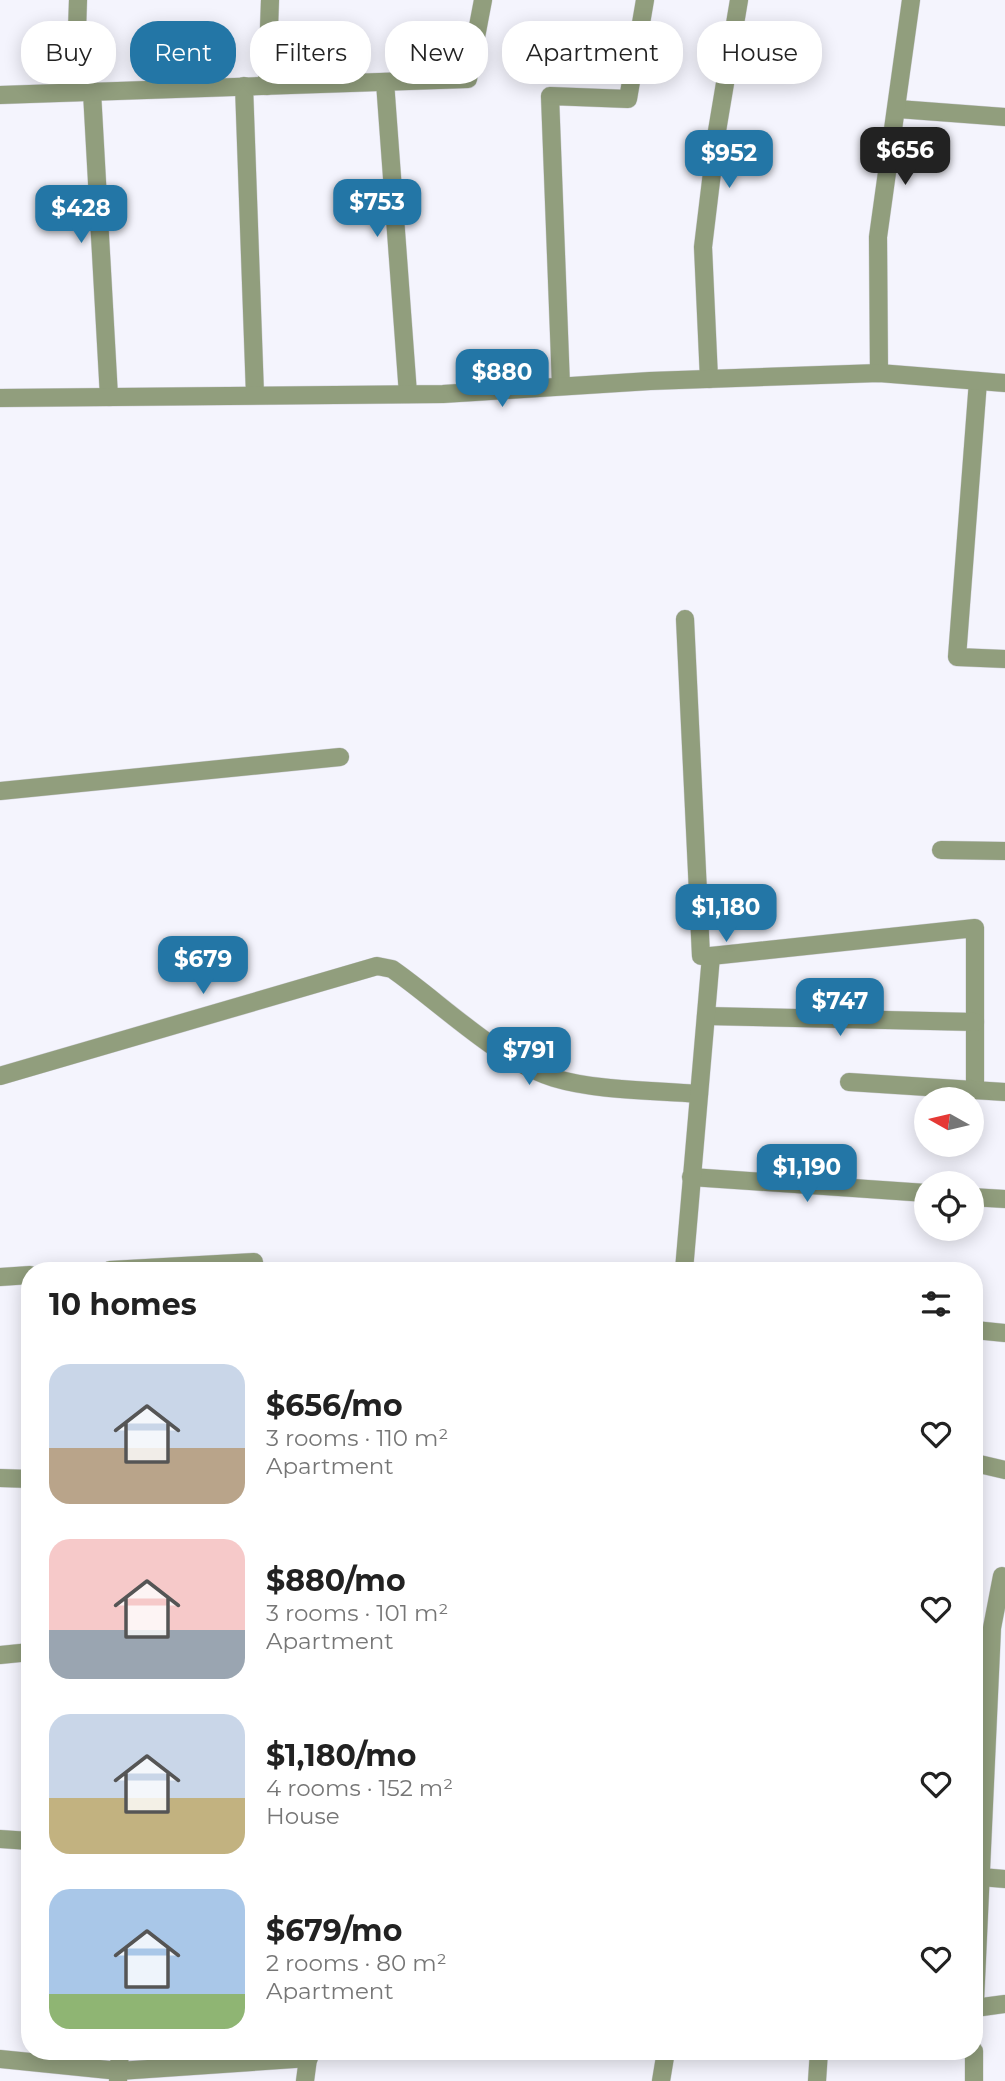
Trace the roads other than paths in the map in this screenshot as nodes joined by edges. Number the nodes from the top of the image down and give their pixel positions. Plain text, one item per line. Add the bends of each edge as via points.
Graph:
1 (78, 0) edge
2 (270, 0) edge
3 (483, 0) edge
4 (645, 0) edge
5 (738, 0) edge
6 (911, 0) edge
7 (479, 21) edge
8 (385, 82) edge
9 (385, 84) edge
10 (244, 86) junction
11 (267, 86) junction
12 (83, 92) junction
13 (0, 95) edge
14 (898, 109) junction
15 (1005, 117) edge
16 (879, 373) junction
17 (709, 379) junction
18 (978, 381) junction
19 (1005, 383) edge
20 (561, 386) junction
21 (408, 394) junction
22 (255, 395) junction
23 (109, 397) junction
24 (0, 398) edge
25 (685, 619) dead end
26 (1005, 659) edge
27 (340, 757) dead end
28 (0, 791) edge
29 (942, 850) dead end
30 (1005, 851) edge
31 (711, 956) junction
32 (706, 1017) junction
33 (975, 1021) junction
34 (0, 1076) edge
35 (849, 1082) dead end
36 (928, 1087) edge
37 (975, 1087) edge
38 (984, 1091) edge
39 (1005, 1092) edge
40 (699, 1094) junction
41 (691, 1177) junction
42 (914, 1193) edge
43 (984, 1198) edge
44 (1005, 1199) edge
45 (685, 1262) edge
46 (21, 1276) edge
47 (0, 1277) edge
48 (983, 1331) edge
49 (1005, 1333) edge
50 (983, 1465) edge
51 (1005, 1470) edge
52 (0, 1478) edge
53 (21, 1479) edge
54 (1002, 1576) dead end
55 (21, 1653) edge
56 (0, 1655) edge
57 (986, 1754) junction
58 (1005, 1756) edge
59 (983, 1828) edge
60 (0, 1839) edge
61 (21, 1840) edge
62 (983, 1877) edge
63 (1005, 1879) edge
64 (1005, 2004) edge
65 (983, 2007) edge
66 (21, 2058) edge
67 (0, 2059) edge
68 (46, 2060) edge
69 (257, 2060) edge
70 (308, 2060) edge
71 (664, 2060) edge
72 (818, 2060) edge
73 (974, 2060) edge
74 (119, 2076) edge
75 (305, 2081) edge
76 (661, 2081) edge
77 (817, 2081) edge
78 (974, 2081) edge

1 - 12 street
2 - 11 street
3 - 7 street
4 - 20 street via 628,99 550,96
5 - 17 street via 703,247
6 - 14 street
8 - 11 street
9 - 21 street
10 - 11 street
10 - 12 street
10 - 22 street
12 - 13 street
12 - 23 street
14 - 15 street
14 - 16 street via 878,237
16 - 17 street
16 - 18 street
17 - 20 street
18 - 19 street
18 - 26 street via 957,657
20 - 21 street
21 - 22 street
22 - 23 street
23 - 24 street
25 - 31 street via 701,956
27 - 28 street
29 - 30 street
31 - 32 street
31 - 33 street via 975,928
32 - 33 street
32 - 40 street
33 - 37 street
34 - 40 street via 377,966 401,975 502,1052 553,1077
35 - 36 street
38 - 39 street
40 - 41 street
41 - 42 street
41 - 45 street
43 - 44 street
46 - 47 street
48 - 49 street
50 - 51 street
52 - 53 street
54 - 57 street via 992,1628
55 - 56 street
57 - 58 street
57 - 59 street
60 - 61 street
62 - 63 street
64 - 65 street
66 - 67 street
68 - 74 street
69 - 74 street
70 - 75 street
71 - 76 street
72 - 77 street
73 - 78 street

